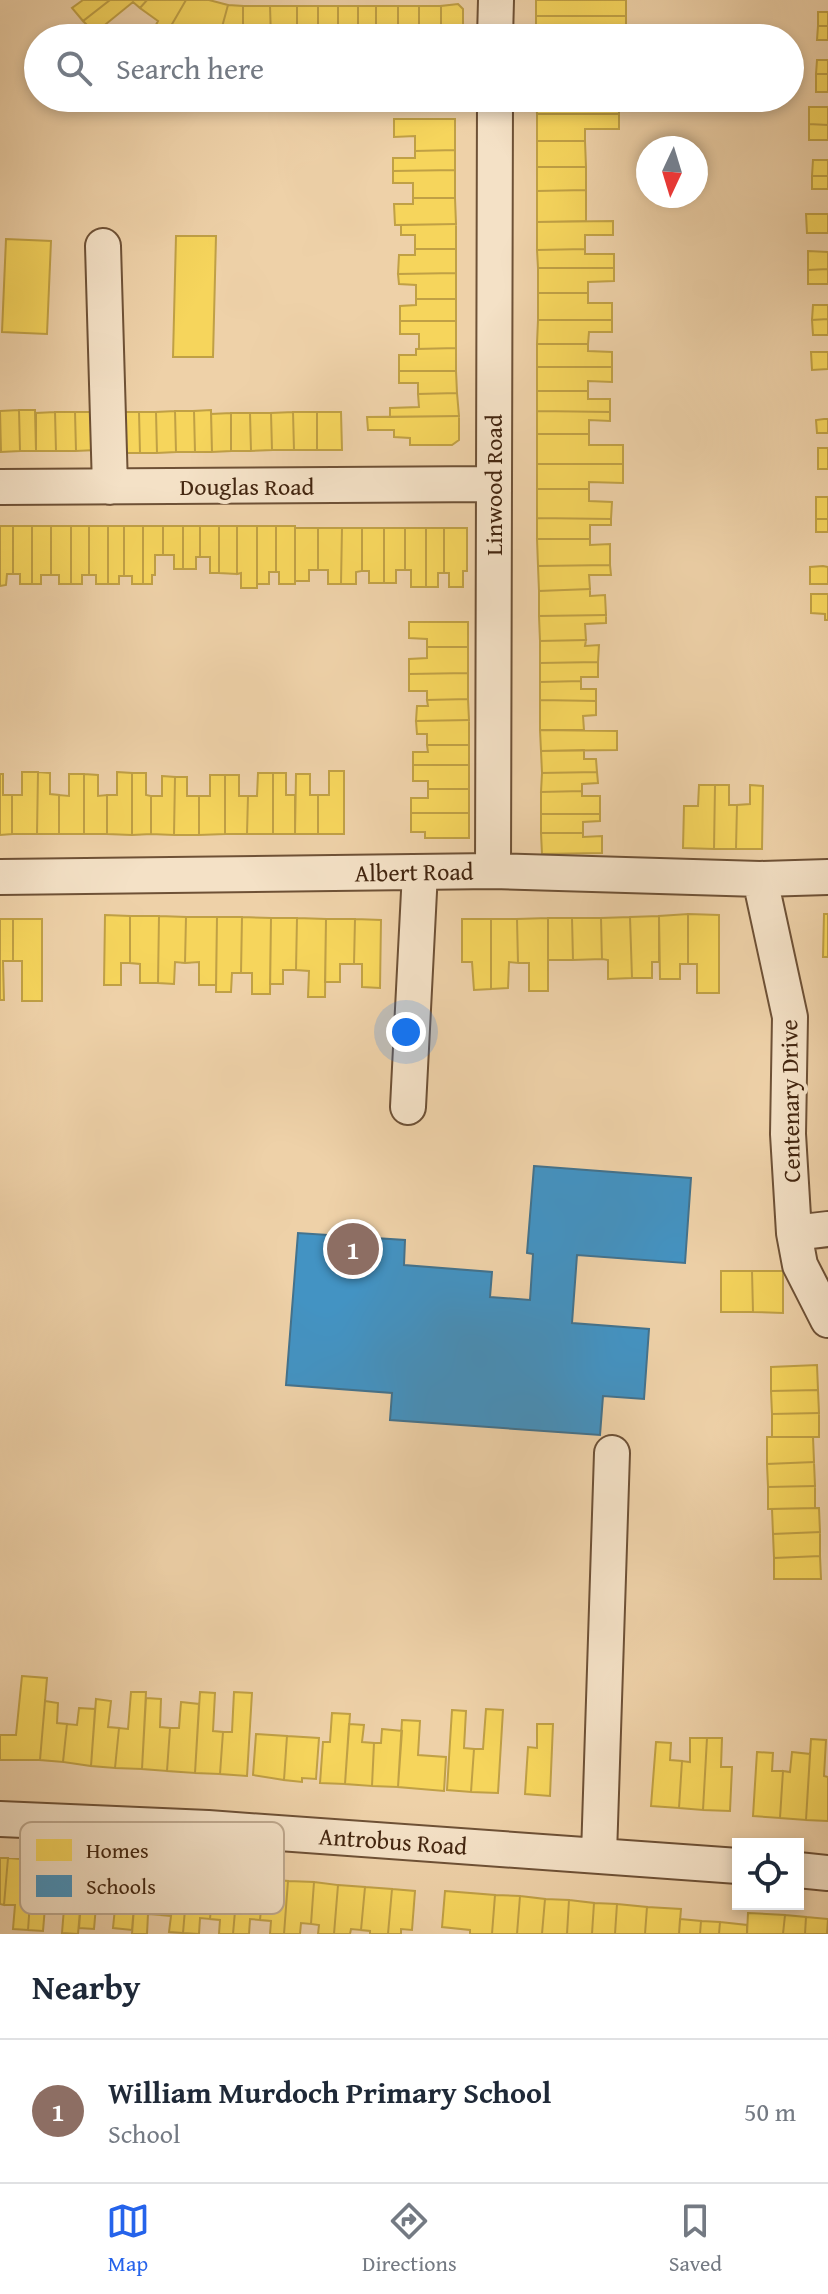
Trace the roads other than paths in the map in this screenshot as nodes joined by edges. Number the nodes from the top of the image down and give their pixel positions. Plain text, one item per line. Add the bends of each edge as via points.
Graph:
1 (496, 0) edge
2 (495, 24) edge
3 (495, 112) edge
4 (103, 246) dead end
5 (493, 484) junction
6 (0, 487) edge
7 (110, 487) junction
8 (493, 871) junction
9 (420, 872) junction
10 (0, 877) edge
11 (828, 877) edge
12 (760, 879) junction
13 (408, 1107) dead end
14 (828, 1229) edge
15 (794, 1233) junction
16 (828, 1320) edge
17 (612, 1453) dead end
18 (0, 1819) edge
19 (69, 1822) edge
20 (284, 1833) edge
21 (599, 1855) junction
22 (732, 1866) edge
23 (804, 1871) edge
24 (828, 1873) edge

1 - 2 street
3 - 5 street, Linwood Road
4 - 7 street
5 - 7 street, Douglas Road
5 - 8 street, Linwood Road
6 - 7 street, Douglas Road
8 - 9 street, Albert Road
8 - 12 street, Albert Road
9 - 10 street, Albert Road
9 - 13 street
11 - 12 street, Albert Road
12 - 15 street, Centenary Drive via 790,1017 788,1134
14 - 15 street
15 - 16 street, Centenary Drive via 800,1265
17 - 21 street
18 - 19 street, Antrobus Road
20 - 21 street, Antrobus Road
21 - 22 street, Antrobus Road
23 - 24 street

